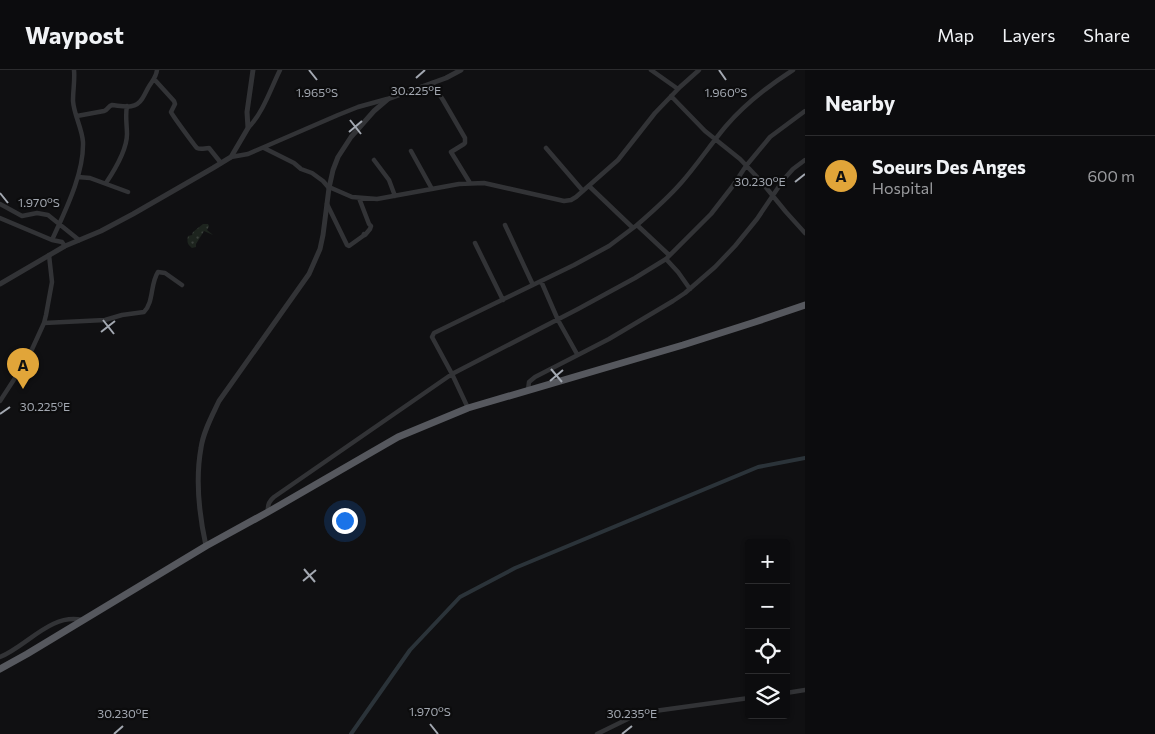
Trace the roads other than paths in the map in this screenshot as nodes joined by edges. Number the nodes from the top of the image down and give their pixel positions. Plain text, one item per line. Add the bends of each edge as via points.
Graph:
1 (74, 70) edge
2 (157, 70) edge
3 (252, 70) edge
4 (280, 70) edge
5 (461, 70) edge
6 (651, 70) edge
7 (698, 70) edge
8 (793, 70) edge
9 (154, 79) junction
10 (432, 83) junction
11 (678, 89) junction
12 (671, 96) junction
13 (388, 99) junction
14 (127, 106) junction
15 (805, 110) edge
16 (77, 116) junction
17 (248, 128) junction
18 (715, 140) junction
19 (264, 148) junction
20 (546, 148) dead end
21 (411, 151) dead end
22 (231, 157) junction
23 (374, 160) dead end
24 (805, 160) edge
25 (221, 163) junction
26 (746, 166) junction
27 (78, 177) junction
28 (106, 183) junction
29 (470, 183) junction
30 (589, 186) junction
31 (329, 187) junction
32 (432, 189) junction
33 (583, 191) junction
34 (128, 192) dead end
35 (395, 196) junction
36 (773, 196) junction
37 (359, 198) junction
38 (0, 204) edge
39 (327, 204) junction
40 (0, 218) edge
41 (60, 223) junction
42 (805, 224) edge
43 (505, 225) dead end
44 (635, 227) junction
45 (803, 231) edge
46 (52, 240) junction
47 (79, 240) junction
48 (475, 243) dead end
49 (65, 246) junction
50 (49, 255) junction
51 (667, 257) junction
52 (541, 281) junction
53 (0, 284) edge
54 (182, 285) dead end
55 (533, 285) junction
56 (690, 289) junction
57 (502, 300) junction
58 (805, 305) edge
59 (558, 320) junction
60 (44, 323) junction
61 (577, 354) junction
62 (452, 374) junction
63 (528, 390) junction
64 (0, 401) edge
65 (468, 408) junction
66 (268, 512) junction
67 (206, 546) junction
68 (82, 620) junction
69 (0, 657) edge
70 (0, 668) edge
71 (805, 690) edge
72 (790, 692) edge
73 (745, 699) edge
74 (597, 734) edge

1 - 16 street via 73,101
2 - 9 street
3 - 17 street
4 - 17 street via 261,110
5 - 10 street
6 - 11 street
7 - 11 street
8 - 18 street via 747,104
9 - 14 street via 139,104
9 - 25 street via 174,101 171,112 196,147 208,148
10 - 13 street
10 - 29 street via 465,138 465,143 452,152
11 - 12 street
12 - 18 street
12 - 30 street via 626,151
13 - 19 street via 338,115
13 - 31 street via 351,137 338,157
14 - 16 street via 110,105 104,112
14 - 28 street via 127,138
15 - 26 street via 770,137
16 - 27 street via 83,140
17 - 22 street
18 - 26 street
18 - 44 street via 682,182
19 - 22 street
19 - 31 street via 312,172
20 - 33 street
21 - 32 street
22 - 25 street
23 - 35 street via 389,180
24 - 36 street via 784,179
25 - 47 street via 133,214
26 - 36 street
26 - 51 street via 710,214
27 - 28 street
27 - 41 street
28 - 34 street
29 - 32 street
29 - 33 street via 564,201 574,199
30 - 33 street
30 - 44 street
31 - 37 street
31 - 39 street
32 - 35 street
35 - 37 street
36 - 45 street
36 - 56 street via 735,246
37 - 39 street via 371,226 365,235 349,246
38 - 41 street via 22,216 43,213
39 - 67 street via 320,249 309,274 219,401 211,418 201,447 198,473 198,496
40 - 46 street
41 - 46 street
41 - 47 street
42 - 45 street
43 - 55 street
44 - 51 street
44 - 52 street via 610,246
46 - 49 street
47 - 49 street
48 - 57 street
49 - 50 street
50 - 53 street
50 - 60 street via 52,282
51 - 56 street
51 - 59 street
52 - 55 street
52 - 59 street
54 - 60 street via 158,272 144,312 105,320
55 - 57 street
56 - 61 street via 635,324
57 - 62 street via 432,335
58 - 63 highway
59 - 61 street
59 - 62 street
60 - 64 street via 28,358
61 - 63 street via 530,380
62 - 65 street
62 - 66 street via 274,496 267,507
63 - 65 highway
65 - 66 highway via 398,437
66 - 67 highway
67 - 68 highway
68 - 69 street via 66,620 49,626
68 - 70 highway
71 - 72 street
73 - 74 street via 640,713

